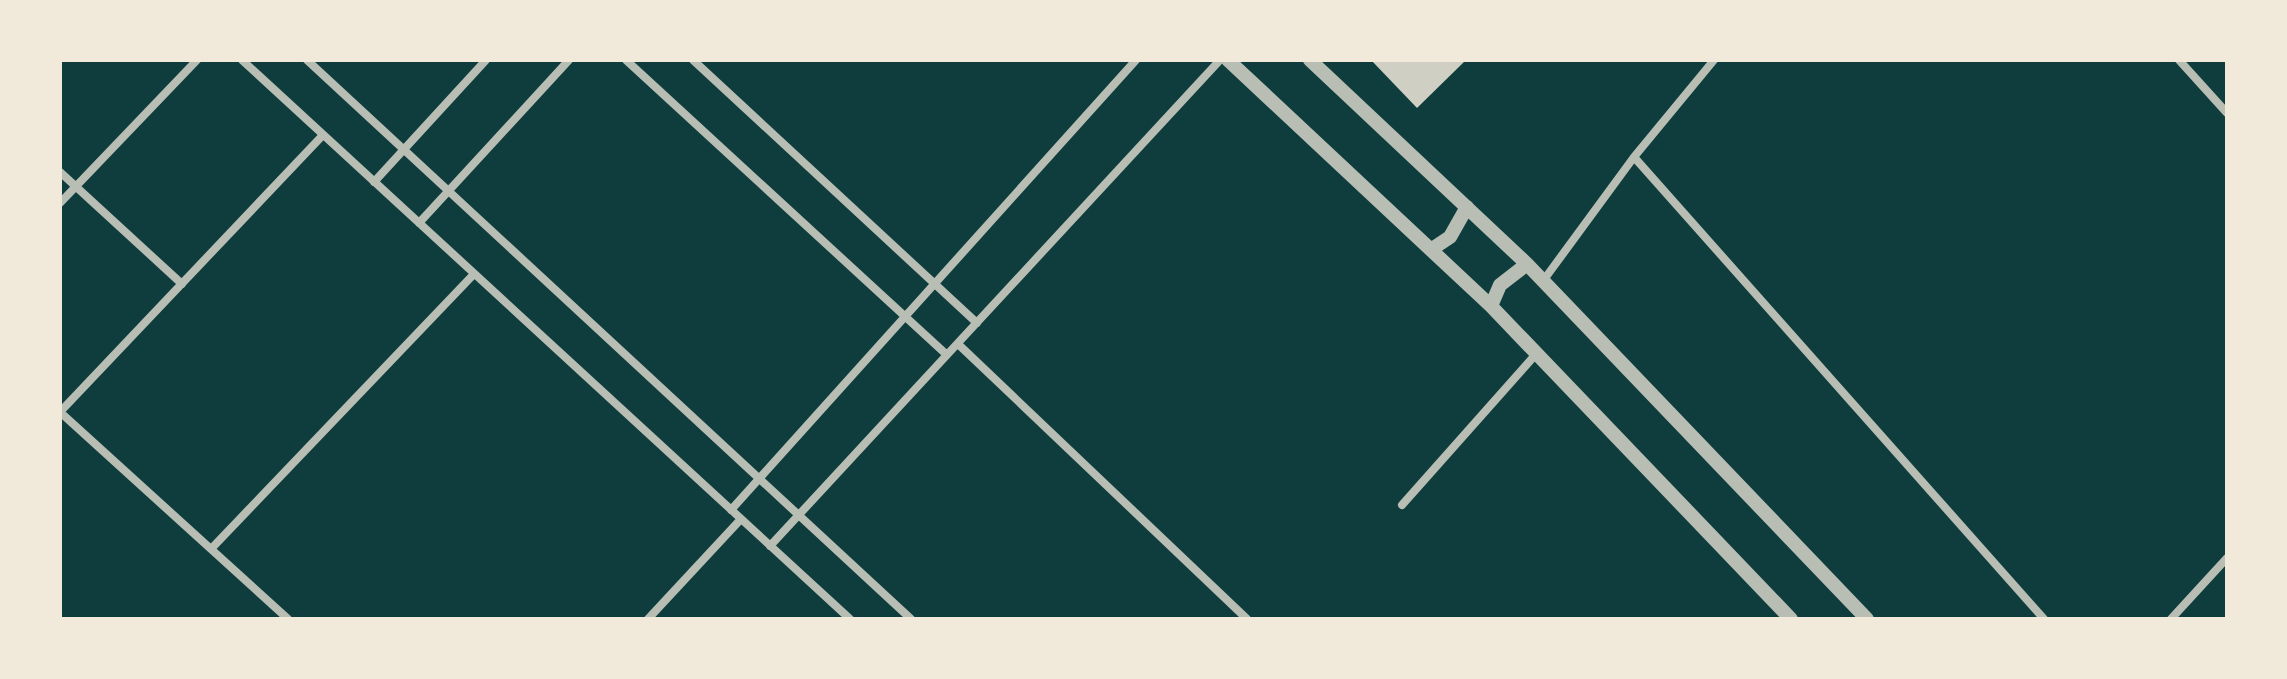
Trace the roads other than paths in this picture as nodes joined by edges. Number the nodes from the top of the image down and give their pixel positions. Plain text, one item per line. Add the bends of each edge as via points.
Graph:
1 (197, 60) edge
2 (242, 60) edge
3 (307, 60) edge
4 (486, 60) edge
5 (569, 60) edge
6 (626, 60) edge
7 (693, 60) edge
8 (1136, 60) edge
9 (1220, 60) edge
10 (1228, 60) edge
11 (1310, 60) edge
12 (1714, 60) edge
13 (2179, 60) edge
14 (2227, 113) edge
15 (323, 135) junction
16 (404, 150) junction
17 (1634, 157) junction
18 (60, 172) edge
19 (374, 182) junction
20 (76, 187) junction
21 (449, 191) junction
22 (60, 203) edge
23 (1467, 207) junction
24 (419, 223) junction
25 (1432, 249) junction
26 (1527, 264) junction
27 (474, 274) junction
28 (1543, 281) junction
29 (182, 284) junction
30 (935, 284) junction
31 (1491, 306) junction
32 (905, 317) junction
33 (977, 323) junction
34 (958, 344) junction
35 (1537, 352) junction
36 (947, 355) junction
37 (60, 412) edge
38 (760, 478) junction
39 (1402, 505) dead end
40 (731, 510) junction
41 (800, 515) junction
42 (741, 519) junction
43 (770, 546) junction
44 (211, 549) junction
45 (2227, 558) edge
46 (288, 619) edge
47 (648, 619) edge
48 (850, 619) edge
49 (911, 619) edge
50 (1247, 619) edge
51 (1791, 619) edge
52 (1867, 619) edge
53 (2044, 619) edge
54 (2171, 619) edge

1 - 20 street
2 - 15 street
3 - 16 street
4 - 16 street
5 - 21 street
6 - 32 street
7 - 30 street
8 - 30 street
9 - 33 street
10 - 25 street
11 - 23 street
12 - 17 street
13 - 14 street
15 - 19 street
15 - 29 street
16 - 19 street
16 - 21 street
17 - 28 street
17 - 53 street
18 - 20 street
19 - 24 street
20 - 22 street
20 - 29 street
21 - 24 street
21 - 38 street
23 - 25 street via 1450,237
23 - 26 street
24 - 27 street
25 - 31 street
26 - 28 street
26 - 31 street via 1500,285
27 - 40 street
27 - 44 street
28 - 52 street
29 - 37 street
30 - 32 street
30 - 33 street
31 - 35 street
32 - 36 street
32 - 38 street
33 - 34 street
34 - 36 street
34 - 50 street
35 - 39 street
35 - 51 street
36 - 41 street
37 - 44 street
38 - 40 street
38 - 41 street
40 - 42 street
41 - 43 street
41 - 49 street
42 - 43 street
42 - 47 street
43 - 48 street
44 - 46 street
45 - 54 street

